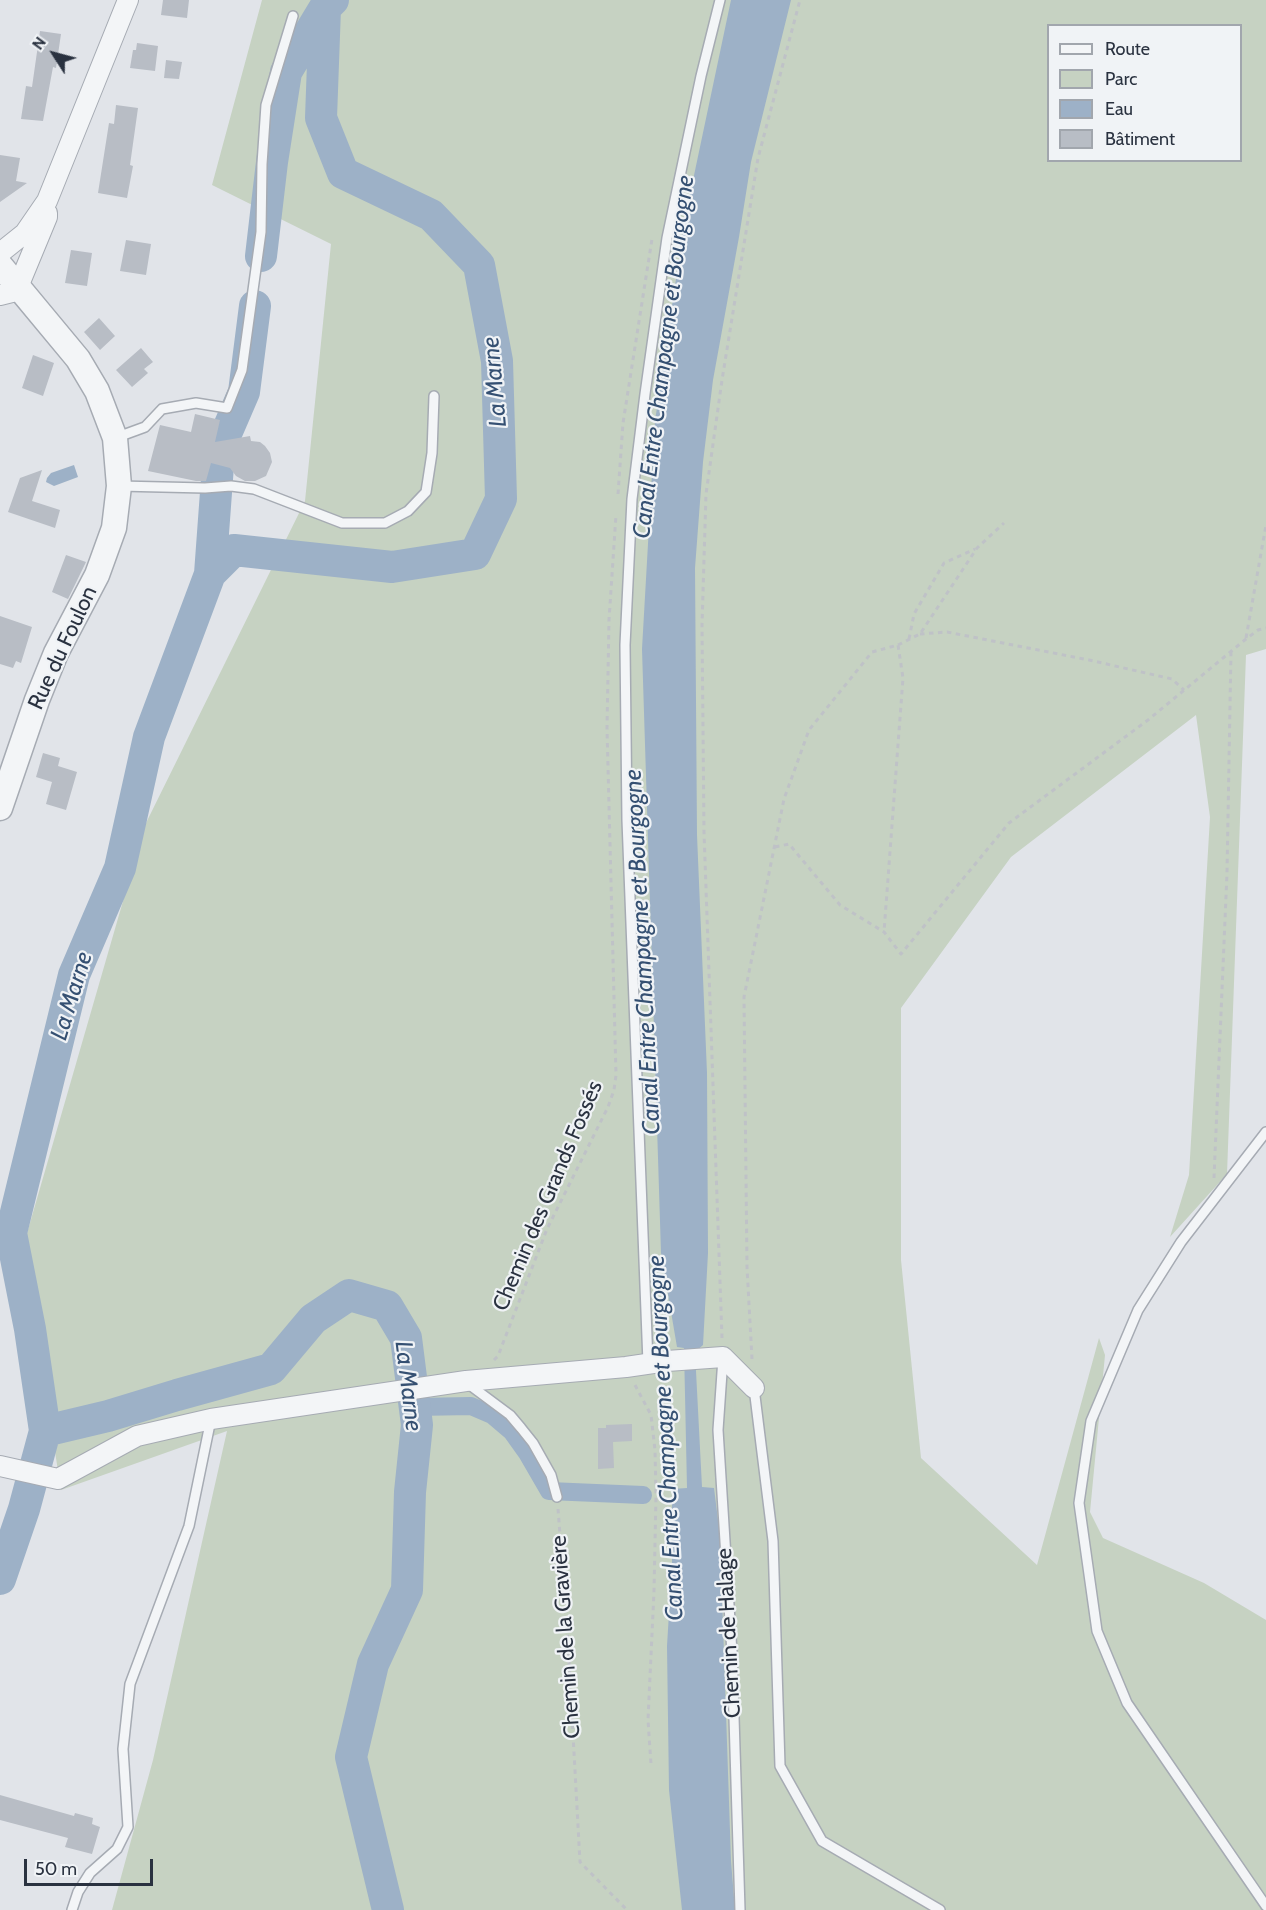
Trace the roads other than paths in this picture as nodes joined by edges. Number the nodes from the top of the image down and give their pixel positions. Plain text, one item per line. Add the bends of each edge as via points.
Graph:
1 (720, 0) edge
2 (126, 2) edge
3 (293, 16) dead end
4 (47, 201) junction
5 (0, 253) edge
6 (0, 265) edge
7 (9, 291) edge
8 (434, 396) dead end
9 (115, 438) junction
10 (119, 486) junction
11 (0, 808) edge
12 (1266, 1132) edge
13 (723, 1357) junction
14 (657, 1362) junction
15 (465, 1381) junction
16 (754, 1388) joint
17 (211, 1419) junction
18 (7, 1468) edge
19 (556, 1492) road end
20 (1266, 1906) edge
21 (72, 1910) edge
22 (740, 1910) edge
23 (940, 1910) edge

1 - 14 lane via 667,238 631,521 625,645 627,820
2 - 4 street
3 - 9 lane via 266,105 261,232 242,370 227,408 196,403 162,409 145,427
4 - 5 street via 25,232
4 - 7 street via 47,217
6 - 7 street, Rue du Foulon
7 - 9 street, Rue du Foulon via 78,359 97,391
8 - 10 lane via 426,492 408,511 385,523 342,523 254,489
9 - 10 street, Rue du Foulon
10 - 11 street, Rue du Foulon via 114,528 100,566 56,653
12 - 20 lane via 1181,1242 1138,1310 1091,1421 1079,1503 1097,1631 1127,1703
13 - 14 street
13 - 16 street
13 - 22 lane, Chemin de Halage via 718,1430 732,1653
14 - 15 street
15 - 17 street
15 - 19 lane via 516,1421 533,1443
16 - 23 lane via 773,1541 780,1767 822,1841
17 - 18 street via 137,1436 58,1479
17 - 21 lane via 189,1526 130,1684 123,1749 128,1827 117,1849 90,1873

